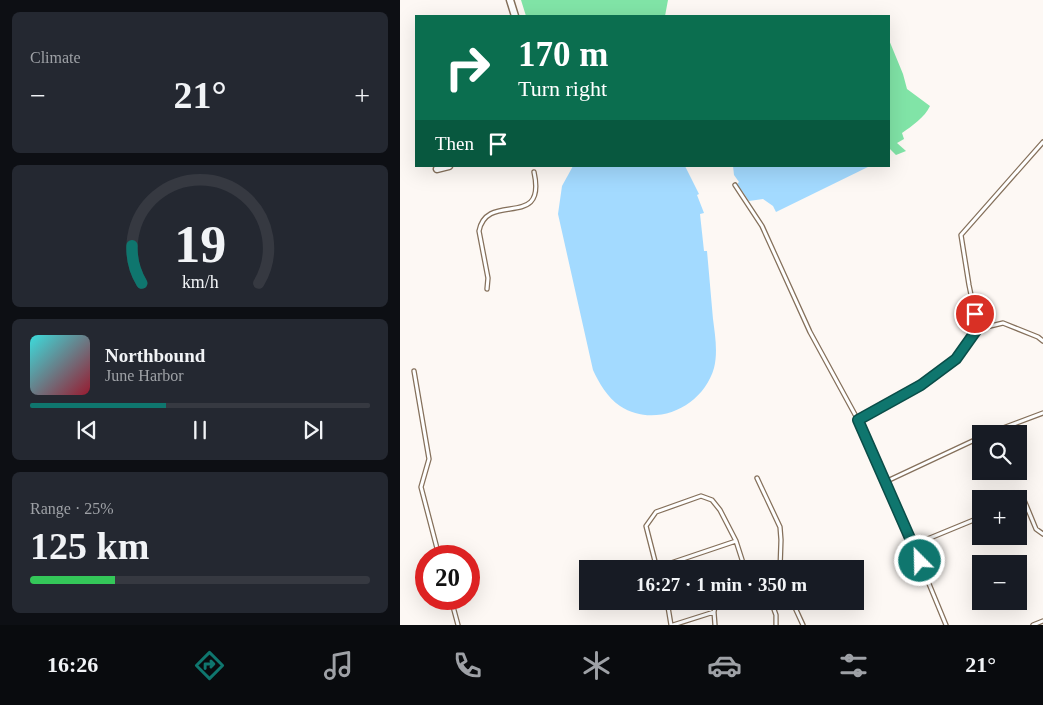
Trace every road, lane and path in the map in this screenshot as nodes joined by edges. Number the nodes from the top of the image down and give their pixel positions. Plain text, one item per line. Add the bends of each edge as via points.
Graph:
1 (510, 0) edge
2 (515, 15) edge
3 (1043, 142) edge
4 (445, 167) edge
5 (437, 169) dead end
6 (534, 172) dead end
7 (735, 185) dead end
8 (488, 289) dead end
9 (978, 328) junction
10 (1043, 341) edge
11 (414, 371) dead end
12 (1043, 412) edge
13 (858, 420) junction
14 (1010, 425) edge
15 (972, 441) edge
16 (757, 478) dead end
17 (885, 482) junction
18 (1027, 507) edge
19 (972, 521) edge
20 (1043, 534) edge
21 (736, 542) junction
22 (437, 545) edge
23 (913, 545) junction
24 (654, 560) edge
25 (681, 560) edge
26 (742, 560) edge
27 (780, 560) edge
28 (454, 610) edge
29 (668, 610) edge
30 (774, 610) edge
31 (796, 610) edge
32 (714, 612) joint
33 (1043, 621) edge
34 (458, 625) edge
35 (672, 625) edge
36 (715, 625) edge
37 (776, 625) edge
38 (803, 625) edge
39 (946, 625) edge
40 (1033, 625) edge

1 - 2 street
3 - 9 lane via 961,235
4 - 5 street
6 - 8 lane via 537,193 534,200 489,214 480,224
7 - 13 lane via 762,226 810,332
9 - 10 lane via 1003,322
9 - 13 lane via 956,359 921,385
11 - 22 lane via 429,459 421,487
12 - 14 lane
13 - 17 lane
15 - 17 lane
16 - 27 lane via 780,527
17 - 23 lane
18 - 20 lane via 1036,529
19 - 23 lane
21 - 24 lane via 720,510 712,500 701,496 656,512 646,526
21 - 25 lane
21 - 26 lane
23 - 39 lane
28 - 34 lane
29 - 35 lane
30 - 37 lane
31 - 38 lane
32 - 35 lane
32 - 36 lane
33 - 40 lane

